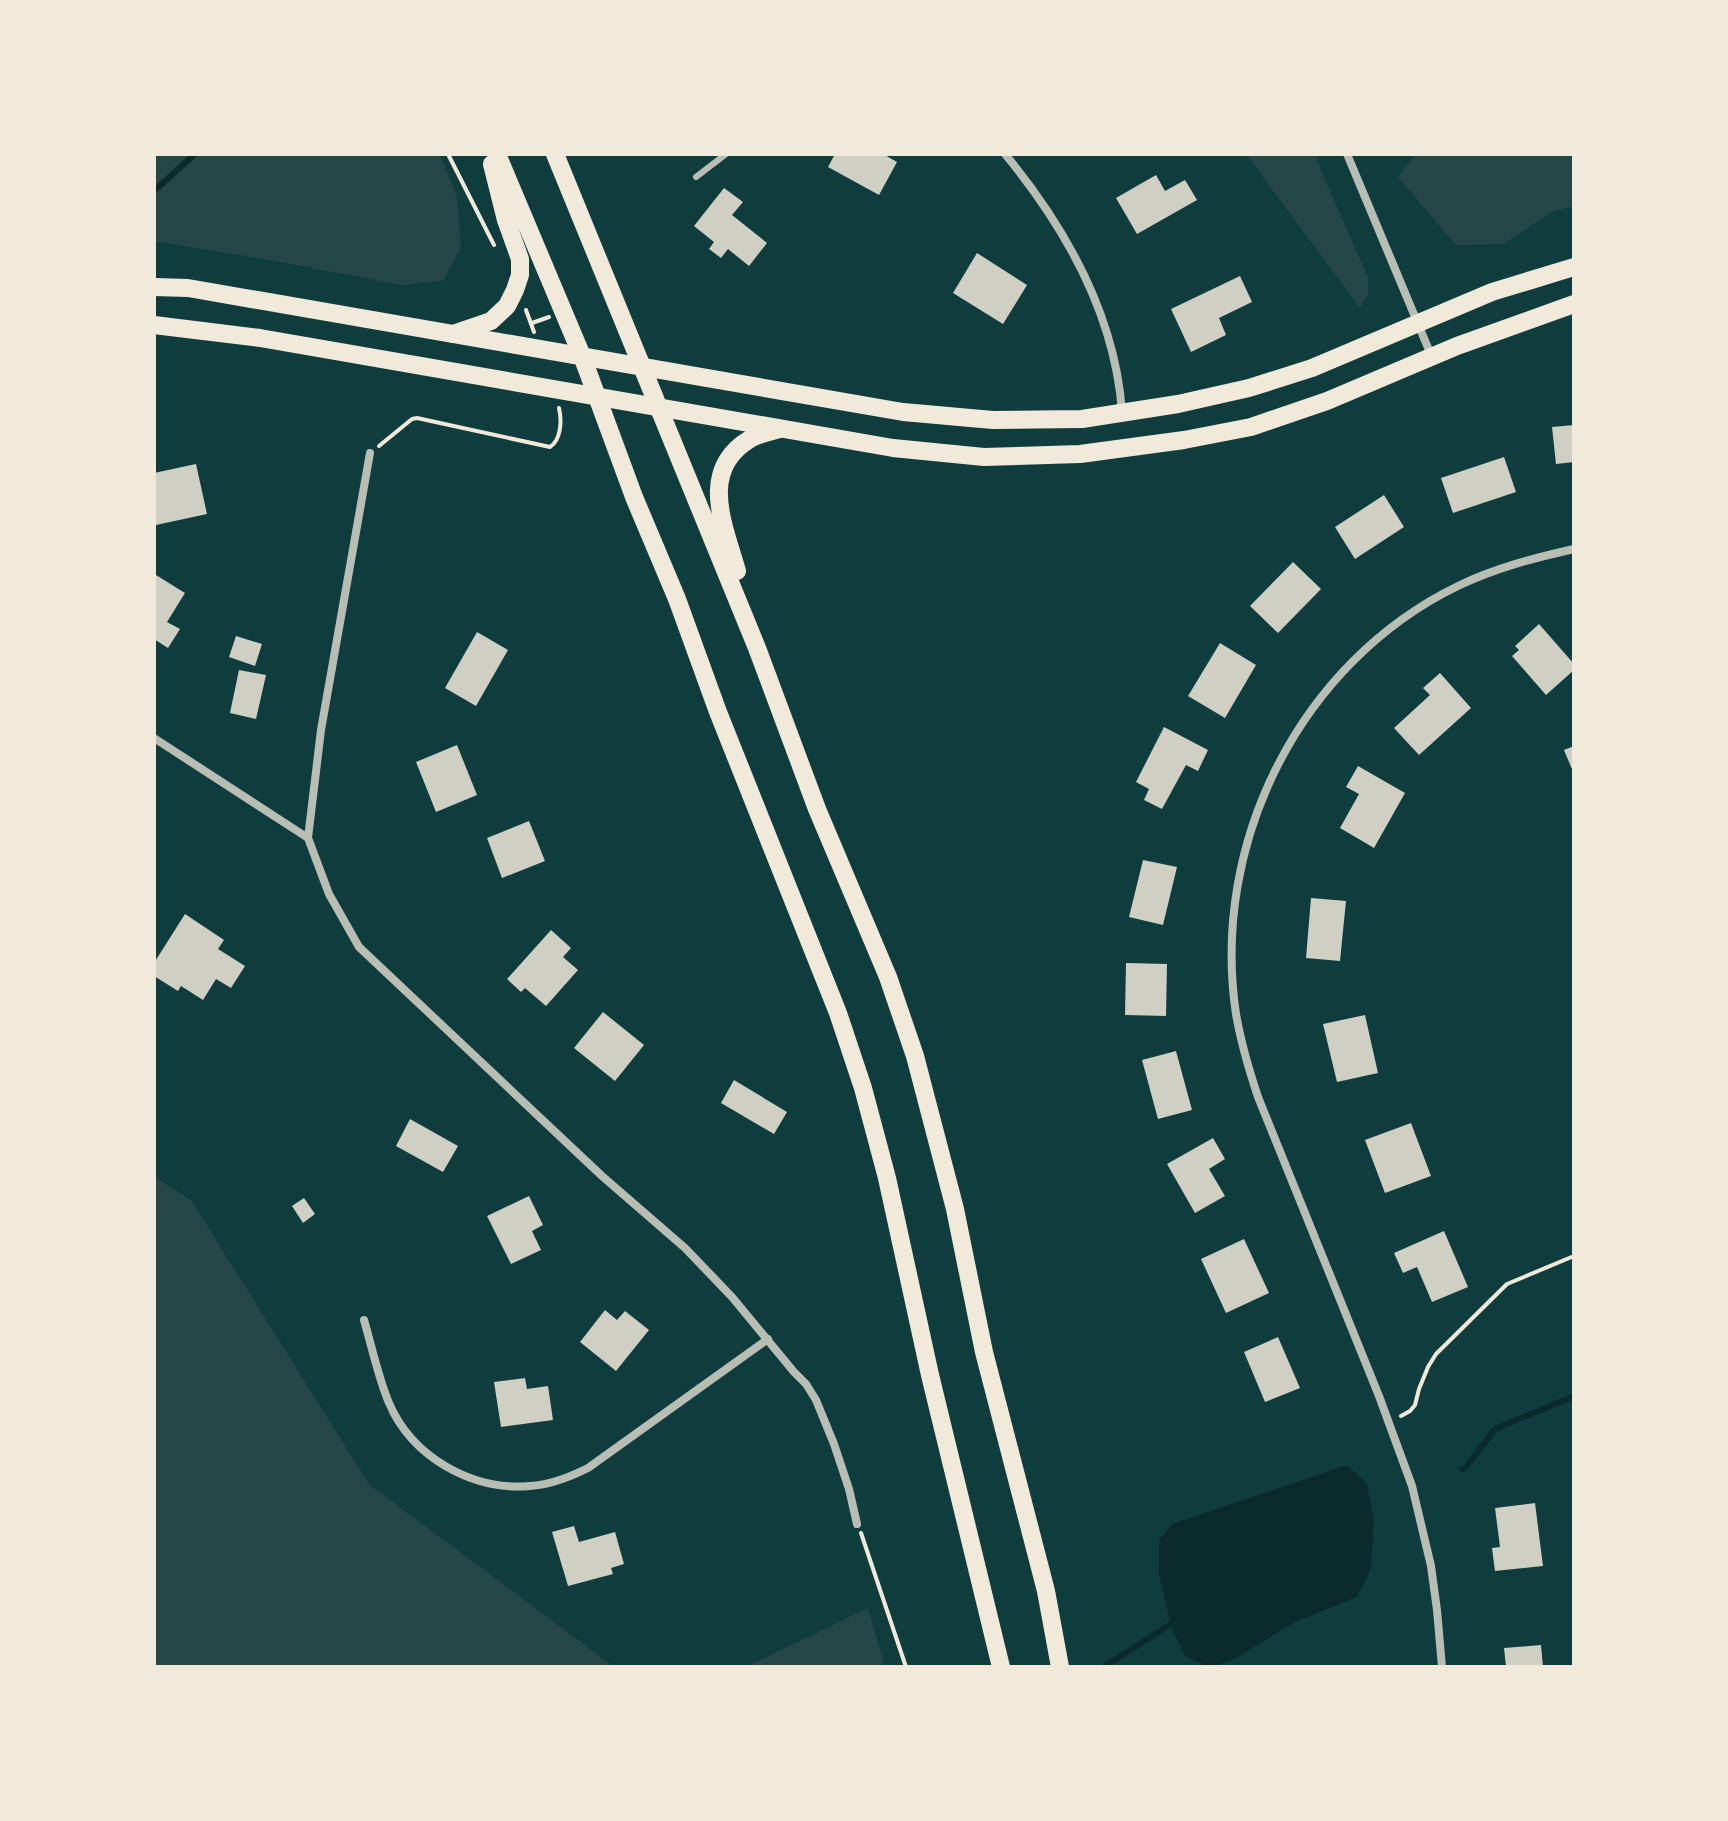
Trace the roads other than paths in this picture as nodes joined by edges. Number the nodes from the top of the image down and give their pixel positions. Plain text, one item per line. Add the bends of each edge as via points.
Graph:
1 (489, 154) edge
2 (497, 154) edge
3 (555, 154) edge
4 (726, 154) edge
5 (1005, 154) edge
6 (1347, 154) edge
7 (696, 177) dead end
8 (1574, 267) edge
9 (154, 287) edge
10 (1574, 304) edge
11 (1417, 322) junction
12 (154, 325) edge
13 (453, 334) junction
14 (582, 356) junction
15 (1432, 356) junction
16 (641, 366) junction
17 (597, 397) junction
18 (658, 407) junction
19 (1122, 412) junction
20 (780, 429) junction
21 (370, 453) road end
22 (1574, 549) edge
23 (757, 648) junction
24 (154, 738) edge
25 (308, 838) junction
26 (364, 1320) dead end
27 (768, 1339) junction
28 (857, 1524) road end
29 (1001, 1667) edge
30 (1060, 1667) edge
31 (1442, 1667) edge

1 - 13 main road via 520,275 507,306 491,321
2 - 14 main road
3 - 16 main road
4 - 7 lane
5 - 19 street via 1076,255 1110,340
6 - 11 street
8 - 11 main road
9 - 13 main road via 188,288
10 - 15 main road
11 - 15 street
11 - 19 main road via 1312,368 1249,388
12 - 17 main road via 260,338
13 - 14 main road
14 - 16 main road
14 - 17 main road
15 - 20 main road via 1251,427 1080,454 984,457
16 - 18 main road
16 - 19 main road via 903,412 993,420 1082,419
17 - 18 main road
17 - 29 main road via 863,1088
18 - 20 main road
18 - 23 main road
20 - 23 main road via 751,438 733,452 721,471 717,493
21 - 25 street via 321,730
22 - 31 street via 1459,585 1402,619 1352,662 1307,717 1272,776 1239,877 1233,925 1236,1014 1246,1061 1412,1486 1431,1566
23 - 30 main road via 915,1056
24 - 25 street
25 - 27 street via 329,894 359,947 685,1248
26 - 27 street via 389,1403 413,1440 433,1459 468,1477 512,1486 542,1485 588,1468
27 - 28 street via 816,1400

